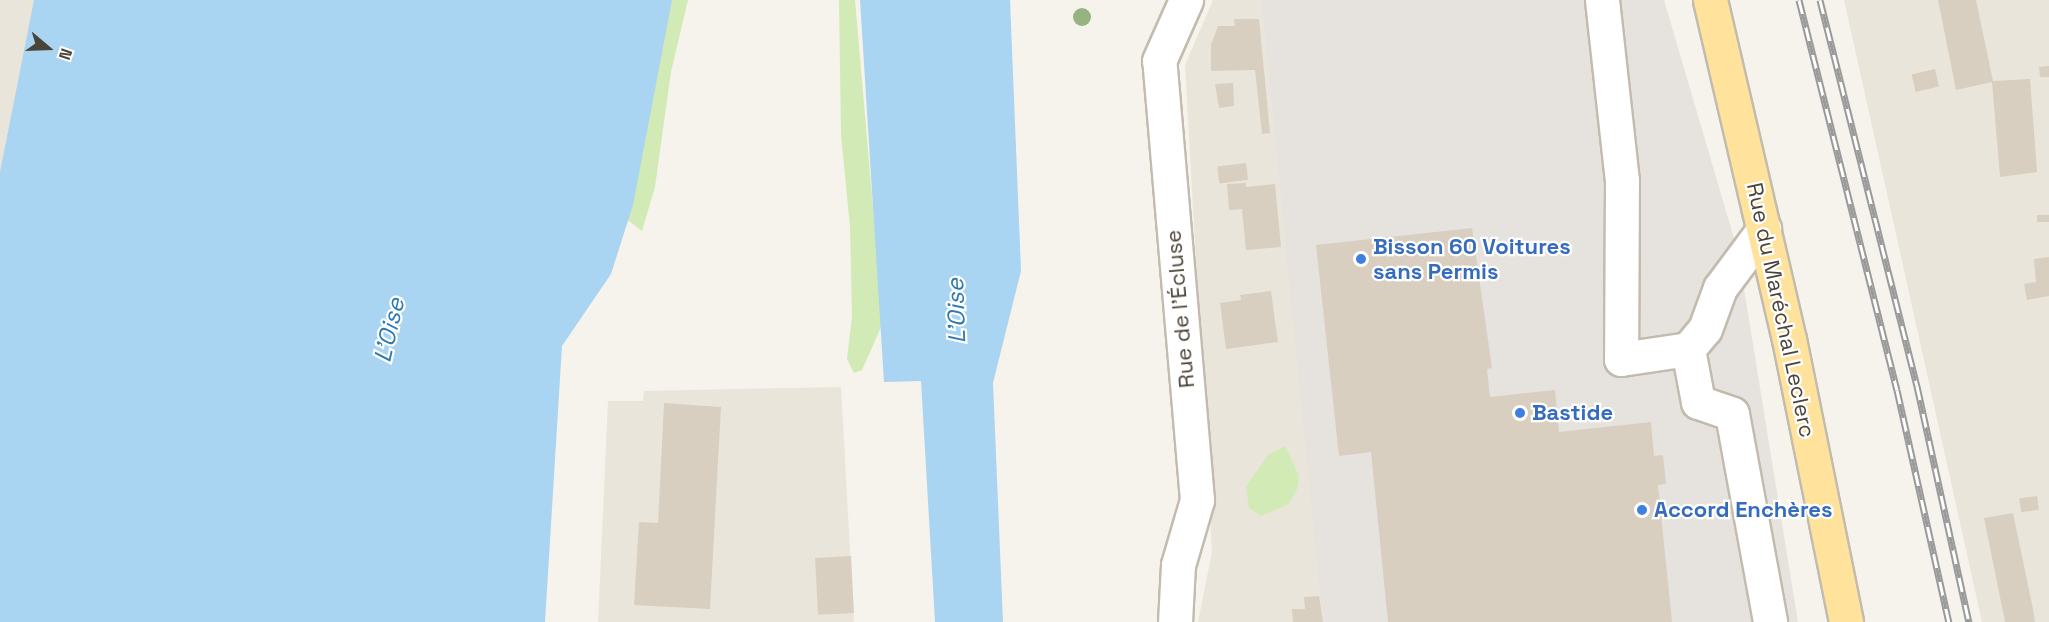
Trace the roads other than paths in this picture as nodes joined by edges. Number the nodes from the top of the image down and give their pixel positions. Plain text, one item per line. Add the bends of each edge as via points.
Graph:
1 (1186, 0) edge
2 (1602, 0) edge
3 (1710, 0) edge
4 (1764, 229) junction
5 (1688, 349) junction
6 (1175, 622) edge
7 (1770, 622) edge
8 (1846, 622) edge

1 - 6 street, Rue de l'Écluse via 1159,61 1197,500 1178,565
2 - 5 street via 1622,180 1621,359
3 - 4 main road, Rue du Maréchal Leclerc
4 - 5 street via 1720,288 1706,329
4 - 8 main road, Rue du Maréchal Leclerc
5 - 7 street via 1698,402 1732,414

